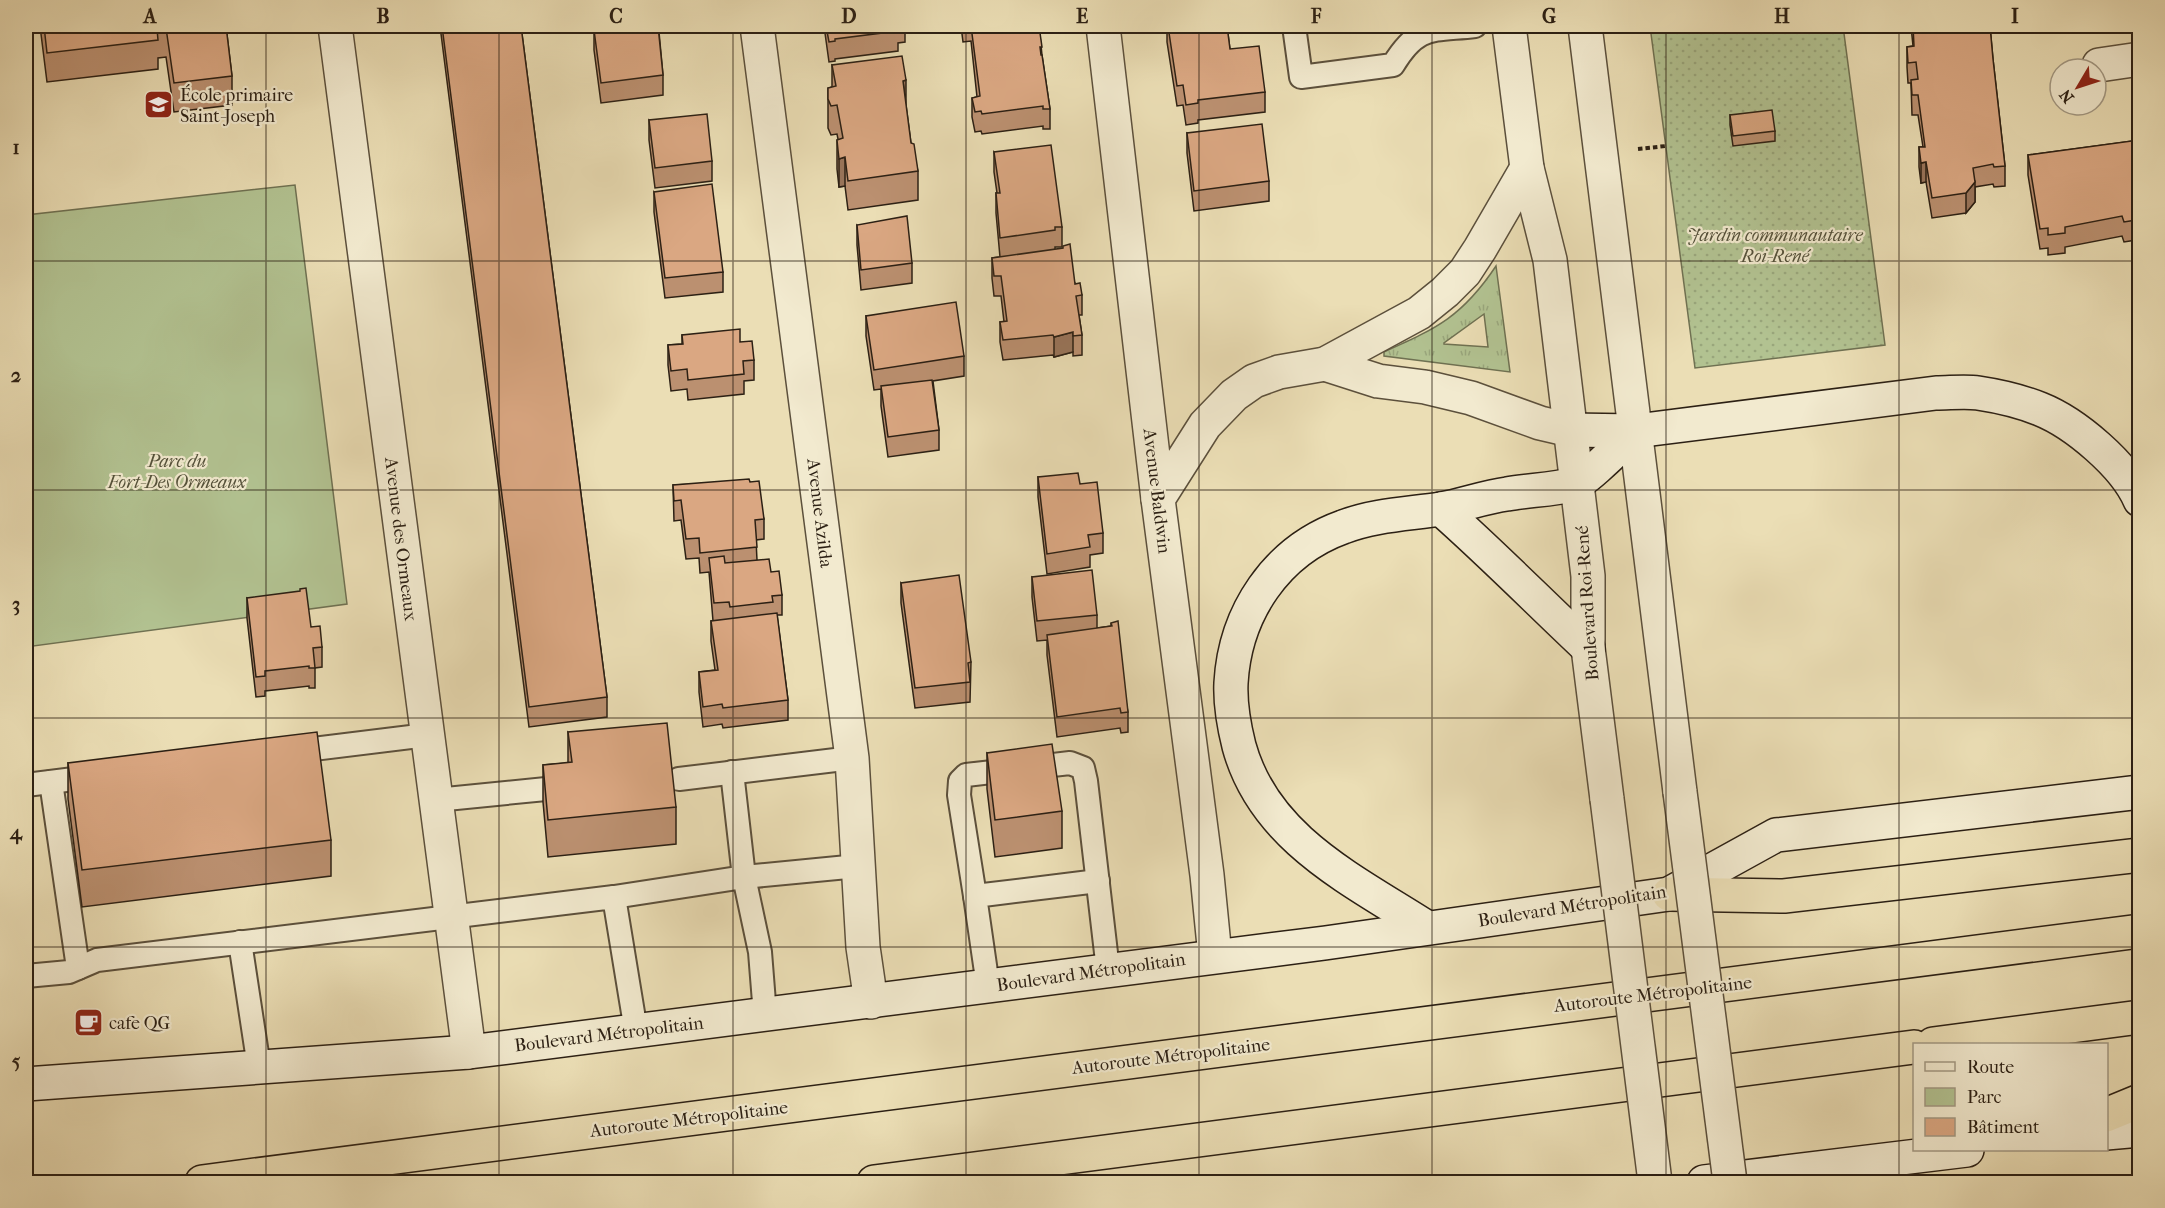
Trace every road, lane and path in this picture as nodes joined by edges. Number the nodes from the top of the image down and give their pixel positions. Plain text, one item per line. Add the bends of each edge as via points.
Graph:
1 (336, 26) edge
2 (757, 26) edge
3 (1103, 26) edge
4 (1294, 26) edge
5 (1475, 26) edge
6 (1509, 26) edge
7 (1585, 26) edge
8 (2139, 59) edge
9 (2108, 64) edge
10 (1666, 146) dead end
11 (1638, 149) dead end
12 (1527, 168) junction
13 (1325, 364) junction
14 (1570, 430) junction
15 (1636, 431) junction
16 (1577, 484) junction
17 (1158, 499) junction
18 (2139, 500) edge
19 (1441, 509) junction
20 (1588, 648) junction
21 (427, 735) junction
22 (263, 755) edge
23 (852, 758) junction
24 (732, 772) junction
25 (122, 773) edge
26 (679, 779) dead end
27 (51, 782) junction
28 (26, 785) edge
29 (556, 788) edge
30 (2139, 792) edge
31 (436, 800) junction
32 (2139, 855) edge
33 (858, 866) junction
34 (744, 877) junction
35 (1098, 881) junction
36 (1669, 894) junction
37 (975, 896) junction
38 (614, 897) junction
39 (451, 917) junction
40 (1426, 927) junction
41 (2139, 931) edge
42 (240, 942) junction
43 (1215, 956) junction
44 (78, 968) junction
45 (1108, 970) junction
46 (26, 976) edge
47 (988, 986) junction
48 (872, 1002) junction
49 (765, 1015) junction
50 (2139, 1017) edge
51 (636, 1031) junction
52 (1941, 1043) edge
53 (1913, 1047) edge
54 (469, 1052) junction
55 (259, 1067) junction
56 (26, 1084) edge
57 (2139, 1101) edge
58 (2108, 1114) edge
59 (2139, 1130) edge
60 (2108, 1133) edge
61 (1951, 1151) edge
62 (202, 1182) edge
63 (874, 1182) edge
64 (1655, 1182) edge
65 (1704, 1182) edge
66 (1730, 1182) edge

1 - 21 street, Avenue des Ormeaux
2 - 23 street, Avenue Azilda
3 - 17 street, Avenue Baldwin
4 - 5 lane via 1301,77 1393,65 1415,37
6 - 12 street, Boulevard Roi-René
7 - 15 street
8 - 9 street
10 - 11 path
12 - 13 street via 1465,272 1445,292 1419,313
12 - 14 street, Boulevard Roi-René via 1550,260
13 - 14 street via 1378,381 1471,398
13 - 17 street via 1279,372 1254,381 1234,395 1205,425
14 - 15 street
14 - 16 street, Boulevard Roi-René
15 - 16 street
15 - 18 street via 1936,393 1975,392 2042,410 2071,427 2100,448 2122,472
15 - 66 street, bridge
16 - 19 street via 1505,494
16 - 20 street, Boulevard Roi-René via 1588,576
17 - 43 street, Avenue Baldwin
19 - 20 street
19 - 40 street via 1345,526 1320,536 1290,557 1269,579 1247,615 1232,665 1230,694 1243,760 1254,788 1273,815 1320,858
20 - 64 street, Boulevard Roi-René, bridge
21 - 22 lane
21 - 31 street, Avenue des Ormeaux
23 - 24 lane
23 - 33 street, Avenue Azilda
24 - 26 lane
24 - 34 lane
25 - 27 lane
27 - 28 lane
27 - 44 lane
29 - 31 lane
30 - 36 street, Boulevard Métropolitain via 1776,836
31 - 39 street, Avenue des Ormeaux
32 - 36 highway via 1784,896
33 - 34 lane
33 - 48 street, Avenue Azilda via 863,947
34 - 38 lane
34 - 49 lane via 759,952
35 - 37 lane
35 - 37 lane via 1083,768 1070,763 966,775 960,781 959,795
35 - 45 lane
36 - 40 street, Boulevard Métropolitain
37 - 47 lane
38 - 39 lane
38 - 51 lane
39 - 42 lane
39 - 54 street, Avenue des Ormeaux
40 - 43 street, Boulevard Métropolitain
41 - 62 highway, Autoroute Métropolitaine
42 - 44 lane via 97,960
42 - 55 lane
43 - 45 street, Boulevard Métropolitain
44 - 46 lane
45 - 47 street, Boulevard Métropolitain
47 - 48 street, Boulevard Métropolitain
48 - 49 street, Boulevard Métropolitain
49 - 51 street, Boulevard Métropolitain
50 - 52 highway
51 - 54 street, Boulevard Métropolitain
53 - 63 highway
54 - 55 street, Boulevard Métropolitain
55 - 56 street, Boulevard Métropolitain
57 - 58 highway
59 - 60 street
61 - 65 street

